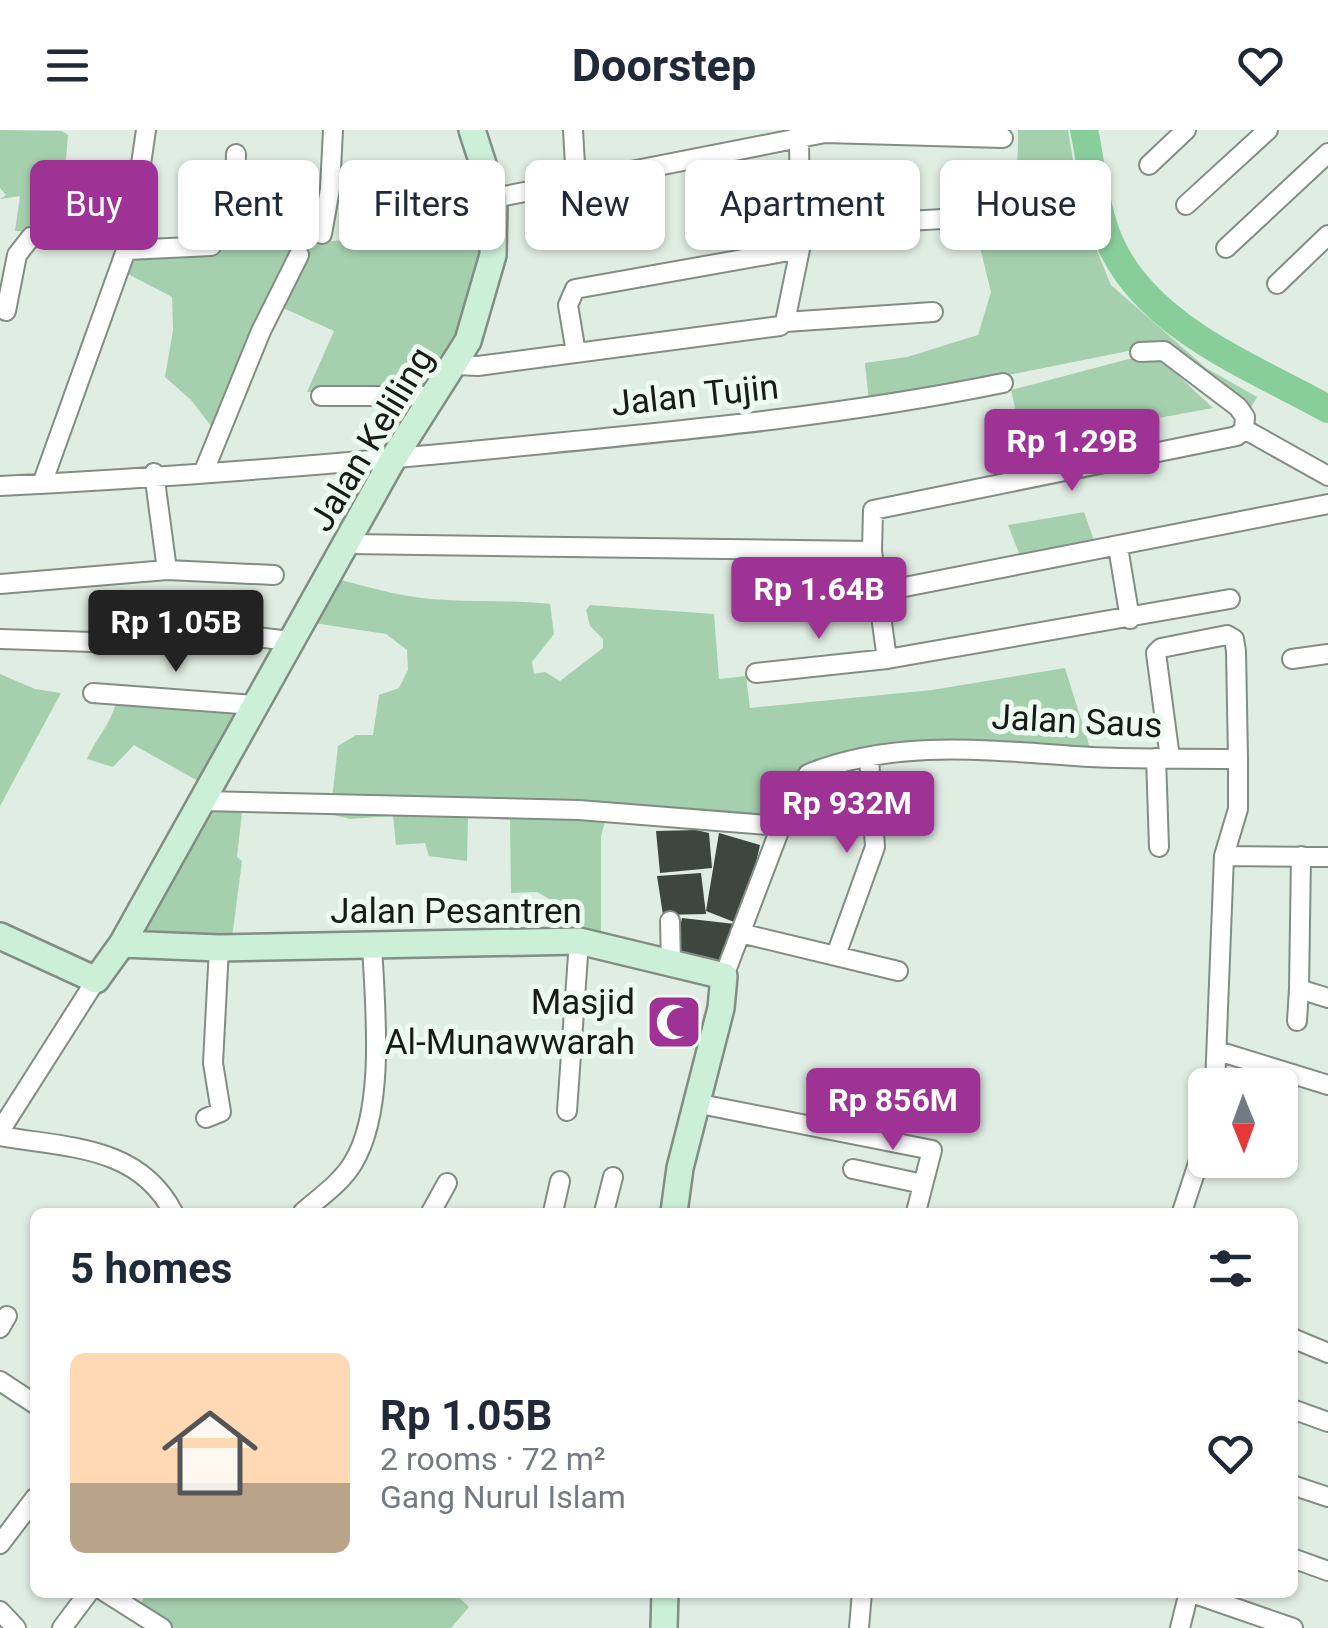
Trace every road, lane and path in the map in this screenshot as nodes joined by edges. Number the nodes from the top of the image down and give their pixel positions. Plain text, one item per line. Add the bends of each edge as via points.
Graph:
1 (146, 130) edge
2 (333, 130) edge
3 (472, 130) edge
4 (573, 130) edge
5 (1186, 130) edge
6 (1268, 130) edge
7 (799, 133) edge
8 (1003, 138) dead end
9 (1328, 153) edge
10 (236, 154) dead end
11 (142, 160) edge
12 (236, 160) edge
13 (482, 160) edge
14 (575, 160) edge
15 (799, 160) edge
16 (665, 162) edge
17 (1149, 165) dead end
18 (1186, 206) dead end
19 (322, 234) dead end
20 (1328, 235) edge
21 (30, 238) edge
22 (1226, 248) dead end
23 (127, 250) edge
24 (490, 250) edge
25 (794, 250) edge
26 (800, 250) edge
27 (299, 255) dead end
28 (1277, 284) dead end
29 (6, 311) dead end
30 (934, 312) dead end
31 (785, 322) junction
32 (1140, 352) dead end
33 (576, 353) junction
34 (457, 364) junction
35 (1003, 384) dead end
36 (320, 396) dead end
37 (435, 396) junction
38 (1244, 428) junction
39 (393, 459) junction
40 (204, 470) junction
41 (154, 473) junction
42 (1328, 476) edge
43 (42, 484) junction
44 (0, 486) edge
45 (1328, 504) edge
46 (349, 544) junction
47 (1118, 547) junction
48 (872, 550) junction
49 (167, 570) junction
50 (274, 575) dead end
51 (0, 584) edge
52 (879, 592) junction
53 (1230, 599) dead end
54 (1130, 619) junction
55 (0, 639) edge
56 (289, 641) junction
57 (1328, 654) edge
58 (887, 659) junction
59 (1292, 659) dead end
60 (756, 673) dead end
61 (254, 705) junction
62 (107, 706) dead end
63 (868, 758) junction
64 (1163, 758) junction
65 (1238, 759) junction
66 (202, 802) junction
67 (781, 826) junction
68 (1158, 848) dead end
69 (1224, 856) junction
70 (1301, 856) junction
71 (1328, 856) edge
72 (670, 921) dead end
73 (740, 934) junction
74 (0, 936) edge
75 (579, 941) junction
76 (122, 944) junction
77 (372, 945) junction
78 (219, 948) junction
79 (836, 956) junction
80 (670, 963) junction
81 (898, 972) dead end
82 (724, 976) junction
83 (96, 980) junction
84 (1298, 989) junction
85 (1328, 998) edge
86 (1296, 1021) dead end
87 (1218, 1052) junction
88 (1217, 1068) edge
89 (1328, 1085) edge
90 (695, 1103) junction
91 (567, 1111) dead end
92 (206, 1118) dead end
93 (0, 1133) edge
94 (853, 1170) dead end
95 (613, 1177) dead end
96 (1193, 1178) edge
97 (560, 1181) dead end
98 (447, 1183) dead end
99 (923, 1184) junction
100 (171, 1208) edge
101 (308, 1208) edge
102 (433, 1208) edge
103 (553, 1208) edge
104 (605, 1208) edge
105 (675, 1208) edge
106 (917, 1208) edge
107 (1183, 1208) edge
108 (1298, 1340) edge
109 (1328, 1353) edge
110 (0, 1381) edge
111 (30, 1401) edge
112 (1298, 1411) edge
113 (1328, 1422) edge
114 (1298, 1487) edge
115 (1328, 1497) edge
116 (30, 1505) edge
117 (0, 1544) edge
118 (1298, 1560) edge
119 (1328, 1571) edge
120 (84, 1598) edge
121 (114, 1598) edge
122 (665, 1598) edge
123 (862, 1598) edge
124 (1188, 1598) edge
125 (1206, 1598) edge
126 (0, 1611) edge
127 (16, 1628) edge
128 (62, 1628) edge
129 (162, 1628) edge
130 (664, 1628) edge
131 (859, 1628) edge
132 (1180, 1628) edge
133 (1293, 1628) edge

1 - 11 street
2 - 19 street
3 - 13 street, Jalan Keliling
4 - 14 street
5 - 17 street
6 - 18 street
7 - 8 street
7 - 15 street
7 - 16 street
9 - 22 street
10 - 12 street
20 - 28 street
21 - 29 street via 18,255
23 - 43 street
24 - 34 street, Jalan Keliling
25 - 33 street via 575,288 568,305
26 - 31 street
27 - 40 street
30 - 31 street
31 - 33 street via 773,330
32 - 38 street via 1164,351 1238,407
33 - 34 street
34 - 37 street, Jalan Keliling
35 - 39 street, Jalan Tujin via 875,408
36 - 37 street
37 - 39 street, Jalan Keliling
38 - 42 street
38 - 48 street via 1236,436 873,510
39 - 40 street, Jalan Tujin
39 - 46 street, Jalan Keliling
40 - 41 street, Jalan Tujin
41 - 43 street, Jalan Tujin
41 - 49 street
43 - 44 street, Jalan Tujin
45 - 47 street
46 - 48 street
46 - 56 street, Jalan Keliling
47 - 52 street
47 - 54 street
48 - 52 street
49 - 50 street
49 - 51 street
52 - 58 street
53 - 54 street
54 - 58 street
55 - 56 street via 93,642 192,629
56 - 61 street, Jalan Keliling
57 - 59 street
58 - 60 street
61 - 62 street via 94,693
61 - 66 street, Jalan Keliling
63 - 64 street, Jalan Saus via 962,748
63 - 67 street, Jalan Saus via 808,774
63 - 79 street via 875,846
64 - 65 street, Jalan Saus
64 - 65 street via 1156,653 1227,635 1236,651
64 - 68 street
65 - 69 street via 1238,809
66 - 67 street via 579,810
66 - 76 street, Jalan Keliling
67 - 73 street, Jalan Saus
69 - 70 street
69 - 87 street
70 - 71 street
70 - 84 street
72 - 80 street
73 - 79 street
73 - 82 street, Jalan Saus
74 - 83 street
75 - 77 street, Jalan Pesantren
75 - 80 street, Jalan Pesantren
75 - 91 street
76 - 78 street, Jalan Pesantren
76 - 83 street, Jalan Keliling
77 - 78 street, Jalan Pesantren
77 - 101 street via 374,1058 362,1145 344,1176
78 - 92 street via 213,1063 221,1112
79 - 81 street
80 - 82 street, Jalan Pesantren
82 - 90 street via 722,1008
83 - 93 street
84 - 85 street
84 - 86 street
87 - 88 street
87 - 89 street
90 - 99 street via 932,1150
90 - 105 street
93 - 100 street via 126,1161 162,1191
94 - 99 street
95 - 104 street
96 - 107 street
97 - 103 street
98 - 102 street
99 - 106 street
108 - 109 street
110 - 111 street
112 - 113 street
114 - 115 street
116 - 117 street
118 - 119 street
120 - 128 street
121 - 129 street
122 - 130 street
123 - 131 street
124 - 132 street
125 - 133 street
126 - 127 street

